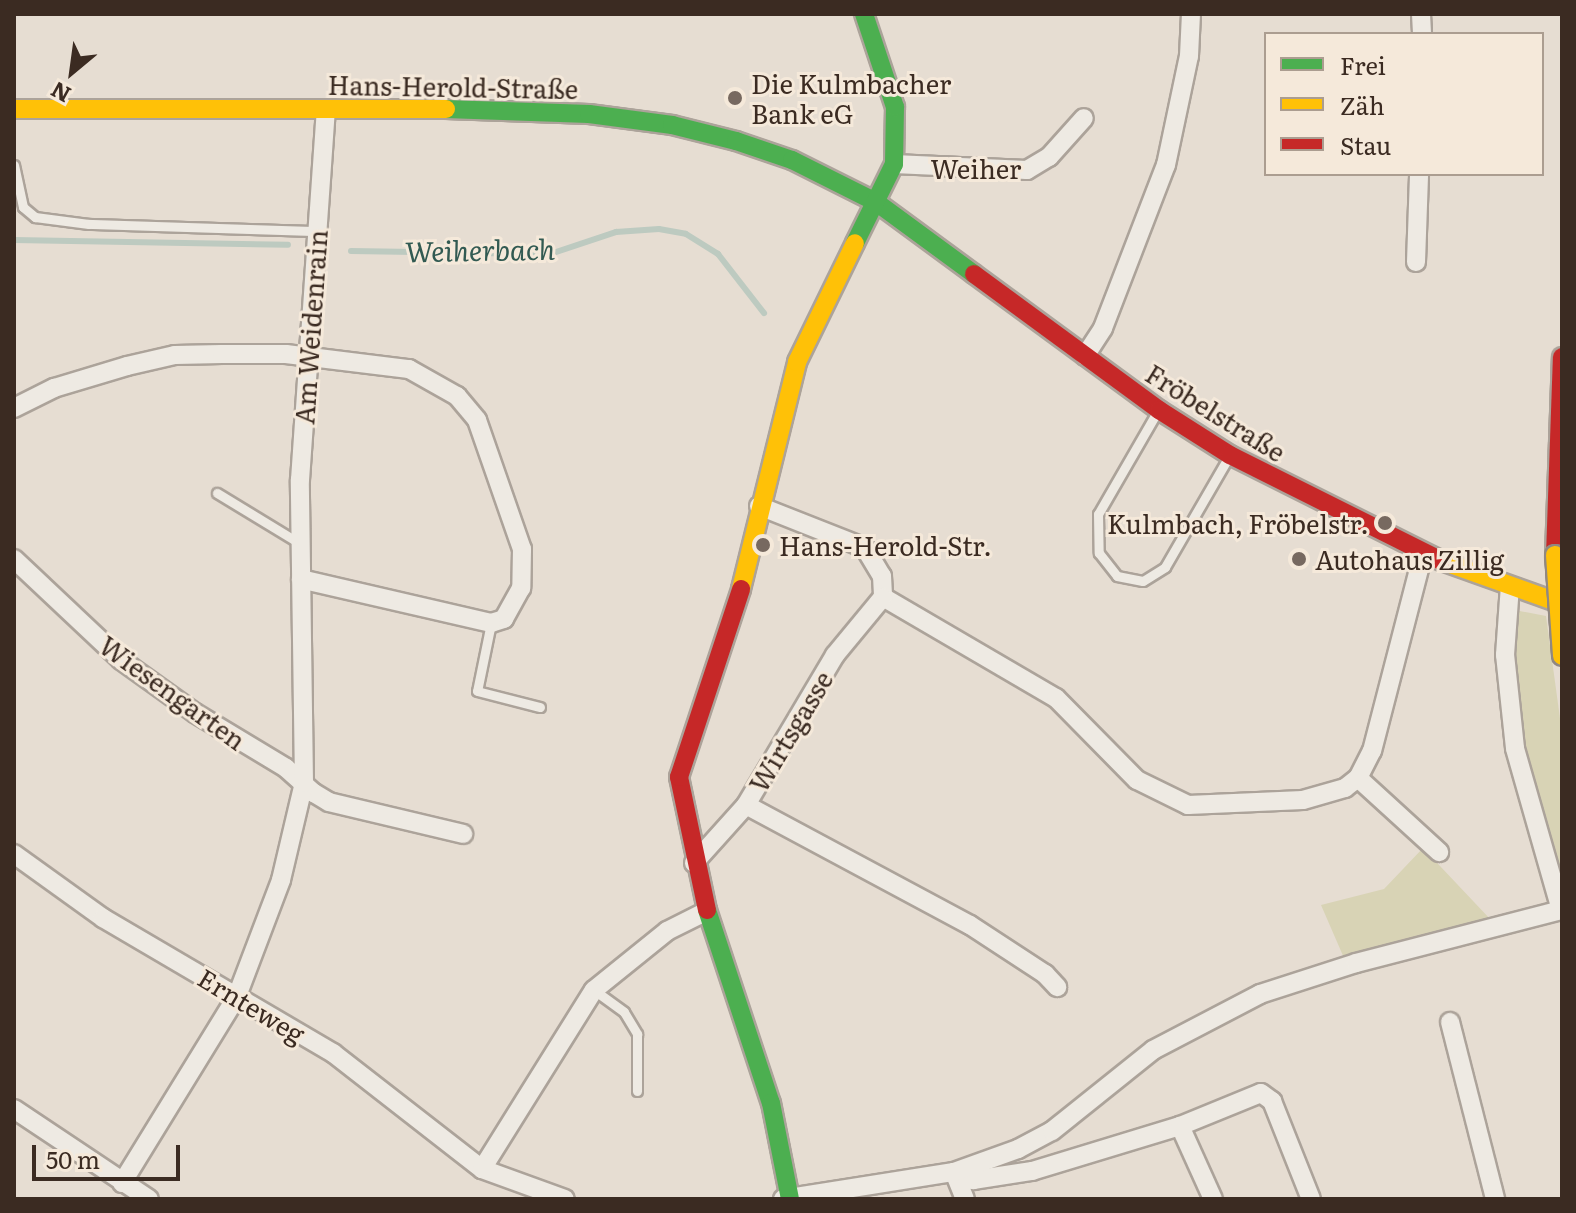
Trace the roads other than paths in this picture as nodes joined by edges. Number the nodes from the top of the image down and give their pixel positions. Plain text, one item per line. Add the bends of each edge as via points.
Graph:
1 (864, 14) edge
2 (1191, 14) edge
3 (14, 109) edge
4 (326, 110) junction
5 (1084, 118) dead end
6 (894, 164) junction
7 (14, 165) edge
8 (1419, 176) edge
9 (876, 202) junction
10 (316, 231) junction
11 (1416, 262) dead end
12 (308, 356) junction
13 (1085, 356) junction
14 (1562, 357) edge
15 (14, 408) edge
16 (1159, 410) junction
17 (1230, 455) junction
18 (217, 493) dead end
19 (759, 506) junction
20 (301, 544) junction
21 (1423, 554) junction
22 (14, 559) edge
23 (301, 579) junction
24 (1510, 586) junction
25 (883, 597) junction
26 (1562, 604) edge
27 (491, 623) junction
28 (1562, 656) edge
29 (540, 707) dead end
30 (1358, 778) junction
31 (304, 783) junction
32 (746, 805) junction
33 (463, 834) dead end
34 (1439, 852) dead end
35 (14, 854) edge
36 (694, 863) junction
37 (1562, 910) edge
38 (707, 911) junction
39 (1057, 987) dead end
40 (594, 990) junction
41 (237, 996) junction
42 (1450, 1022) dead end
43 (637, 1091) dead end
44 (14, 1109) edge
45 (1180, 1126) junction
46 (482, 1169) junction
47 (954, 1172) junction
48 (122, 1183) junction
49 (790, 1198) edge
50 (149, 1199) edge
51 (565, 1199) edge
52 (783, 1199) edge
53 (965, 1199) edge
54 (1213, 1199) edge
55 (1311, 1199) edge
56 (1495, 1199) edge

1 - 6 street via 895,107
2 - 13 street via 1189,56 1166,165 1103,328
3 - 4 street, Hans-Herold-Straße
4 - 9 street, Hans-Herold-Straße via 494,109 672,125 792,160
4 - 10 street, Am Weidenrain
5 - 6 street, Weiher via 1049,157 1027,170
6 - 9 street
7 - 10 lane via 23,207 35,217 89,224
8 - 11 street
9 - 13 street, Fröbelstraße
9 - 19 street via 797,362
10 - 12 street, Am Weidenrain
12 - 15 street via 175,355 54,388
12 - 20 street, Am Weidenrain
12 - 27 street via 409,369 457,396 477,420 525,565 513,606 504,619
13 - 16 street, Fröbelstraße
14 - 28 street, bridge via 1555,555
16 - 17 street, Fröbelstraße
16 - 17 lane via 1098,514 1099,553 1117,576 1143,581 1165,567
17 - 21 street, Fröbelstraße
18 - 20 lane
19 - 25 street via 865,548 882,576
19 - 36 street via 738,600 679,777
20 - 23 street, Am Weidenrain
21 - 24 street, Fröbelstraße
21 - 30 street via 1372,751
22 - 31 street, Wiesengarten via 121,660
23 - 27 street
23 - 31 street, Am Weidenrain
24 - 26 street, Fröbelstraße
24 - 37 street via 1505,655 1515,748
25 - 30 street via 1056,698 1137,780 1174,802 1303,800 1345,788
25 - 32 street, Wirtsgasse via 835,655
27 - 29 lane via 477,691
30 - 34 street
31 - 33 street via 329,802
31 - 41 street, Am Weidenrain via 281,880
32 - 36 street, Wirtsgasse
32 - 39 street via 970,925
35 - 41 street, Ernteweg via 103,918
36 - 38 street
37 - 47 street via 1260,994 1153,1050 1052,1131
38 - 40 street via 667,931
38 - 49 street via 771,1103
40 - 43 lane via 624,1012 637,1034
40 - 46 street
41 - 46 street, Ernteweg via 357,1070
41 - 48 street, Am Weidenrain
42 - 56 street
44 - 48 street
45 - 47 street via 1032,1171 973,1180
45 - 54 street
45 - 55 street via 1261,1093 1272,1101
46 - 51 street, Ernteweg
47 - 49 street
47 - 53 street
48 - 50 street
49 - 52 street

